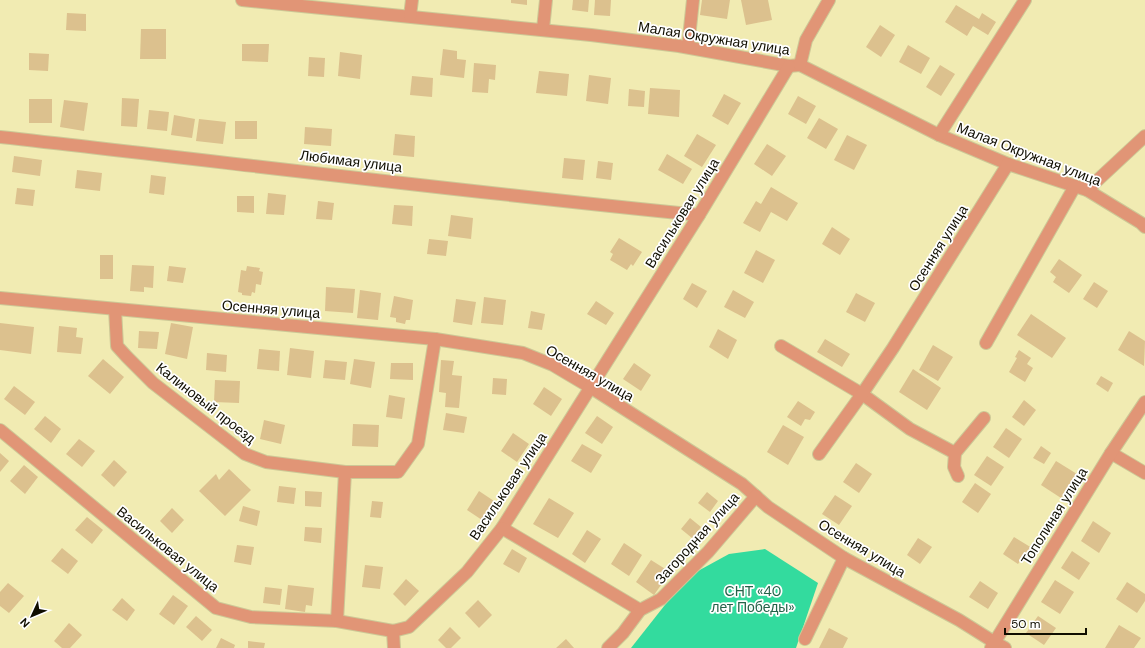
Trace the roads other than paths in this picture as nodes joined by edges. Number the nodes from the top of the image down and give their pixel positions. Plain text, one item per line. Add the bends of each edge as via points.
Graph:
1 (242, 0) edge
2 (412, 0) edge
3 (546, 0) edge
4 (693, 0) edge
5 (830, 0) edge
6 (1025, 0) edge
7 (276, 2) edge
8 (410, 16) junction
9 (543, 29) junction
10 (688, 47) junction
11 (794, 65) junction
12 (939, 135) junction
13 (1145, 136) edge
14 (0, 137) edge
15 (1008, 164) junction
16 (1075, 186) junction
17 (1087, 190) junction
18 (699, 215) junction
19 (1145, 227) edge
20 (0, 298) edge
21 (115, 309) junction
22 (435, 339) junction
23 (986, 343) dead end
24 (781, 346) dead end
25 (590, 387) junction
26 (862, 394) junction
27 (1145, 402) edge
28 (984, 418) dead end
29 (0, 430) edge
30 (956, 453) junction
31 (1111, 453) junction
32 (819, 454) dead end
33 (345, 472) junction
34 (1145, 474) edge
35 (958, 476) dead end
36 (756, 496) junction
37 (502, 528) junction
38 (844, 558) junction
39 (640, 610) junction
40 (337, 621) junction
41 (393, 631) junction
42 (805, 639) dead end
43 (992, 645) edge
44 (394, 648) edge
45 (608, 648) edge
46 (1005, 648) edge

1 - 7 street, Малая Окружная улица
2 - 8 street
3 - 9 street
4 - 10 street
5 - 11 street, Васильковая улица
6 - 12 street
7 - 8 street, Малая Окружная улица
8 - 9 street, Малая Окружная улица
9 - 10 street, Малая Окружная улица
10 - 11 street, Малая Окружная улица
11 - 12 street, Малая Окружная улица
11 - 18 street, Васильковая улица
12 - 15 street, Малая Окружная улица
13 - 17 street
14 - 18 street, Любимая улица
15 - 16 street, Малая Окружная улица
15 - 26 street, Осенняя улица
16 - 17 street, Малая Окружная улица
16 - 23 street
17 - 19 street, Малая Окружная улица
18 - 25 street, Васильковая улица
20 - 21 street, Осенняя улица
21 - 22 street, Осенняя улица
21 - 33 street, Калиновый проезд via 117,346 153,384 245,454 266,462
22 - 25 street, Осенняя улица via 523,353 552,365
22 - 33 street, Калиновый проезд via 418,444 398,472
24 - 26 street
25 - 36 street, Осенняя улица via 742,484
25 - 37 street, Васильковая улица
26 - 30 street via 910,429
26 - 32 street, Осенняя улица
27 - 31 street, Тополиная улица
28 - 30 street
29 - 40 street, Васильковая улица via 216,608 251,617
30 - 35 street via 954,467
31 - 34 street
31 - 43 street, Тополиная улица
33 - 40 street
36 - 38 street, Осенняя улица via 768,507
36 - 39 street, Загородная улица via 708,552 661,599
37 - 39 street
37 - 41 street, Васильковая улица via 467,572 425,613 409,627
38 - 42 street
38 - 43 street, Осенняя улица via 959,620
39 - 45 street, Загородная улица
40 - 41 street, Васильковая улица
41 - 44 street
43 - 46 street, Осенняя улица

